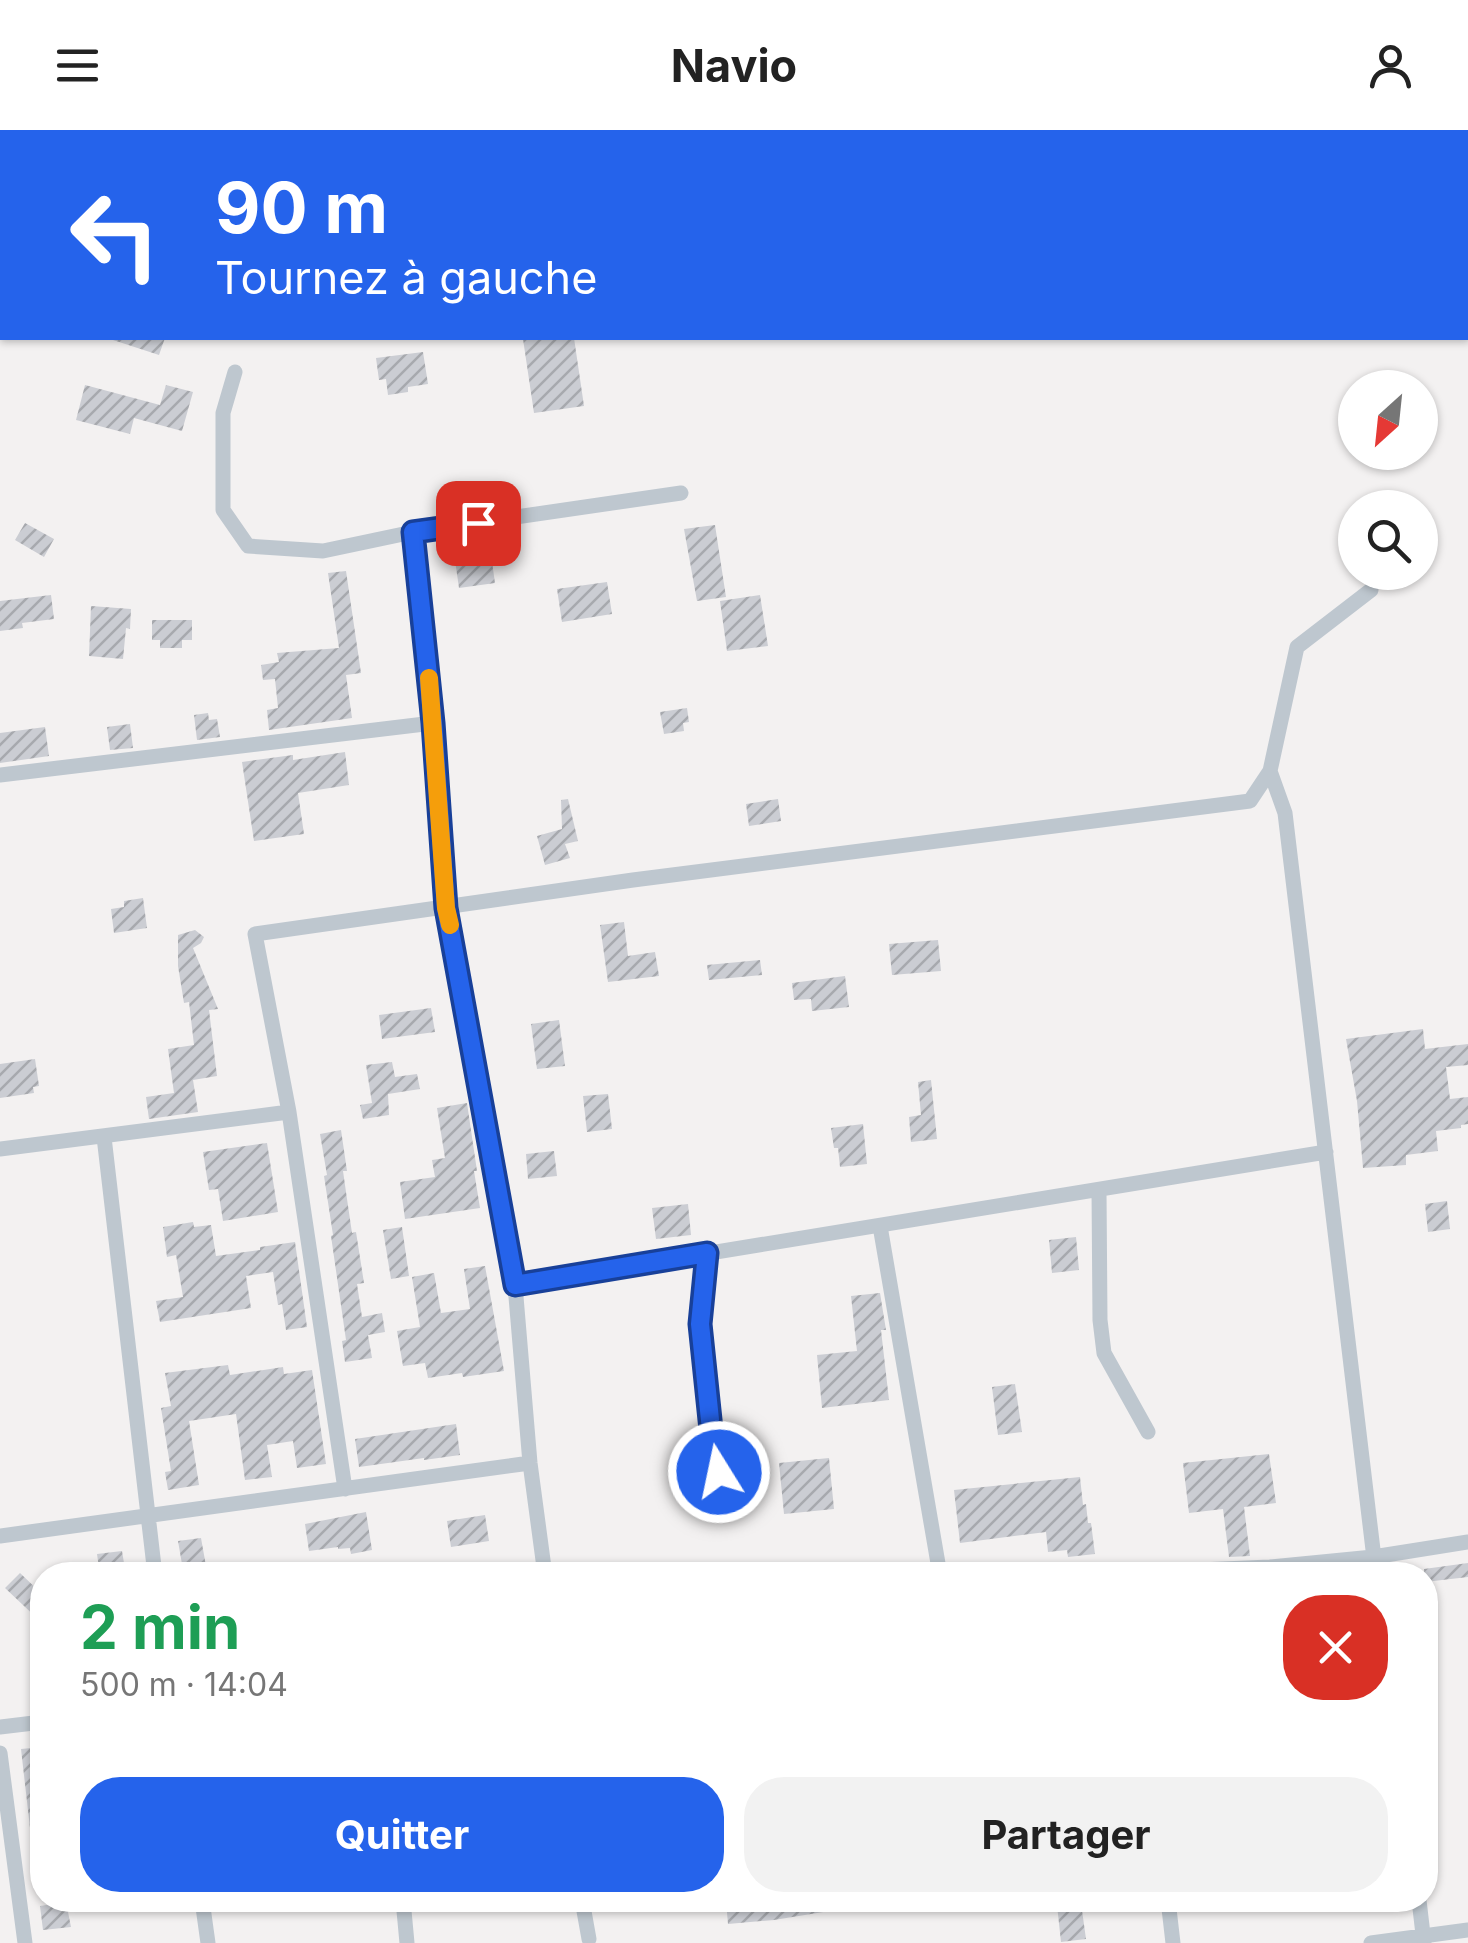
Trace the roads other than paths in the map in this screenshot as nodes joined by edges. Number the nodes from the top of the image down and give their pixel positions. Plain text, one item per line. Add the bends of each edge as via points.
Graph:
1 (235, 372) dead end
2 (681, 493) dead end
3 (413, 532) junction
4 (1372, 590) dead end
5 (433, 723) junction
6 (1270, 772) junction
7 (0, 774) edge
8 (446, 908) junction
9 (289, 1112) junction
10 (104, 1137) junction
11 (0, 1149) edge
12 (1326, 1152) junction
13 (1099, 1190) junction
14 (880, 1226) junction
15 (707, 1253) junction
16 (515, 1285) junction
17 (1148, 1432) dead end
18 (530, 1464) junction
19 (345, 1489) junction
20 (726, 1506) dead end
21 (146, 1516) junction
22 (0, 1536) edge
23 (1468, 1542) edge
24 (1373, 1557) junction
25 (153, 1562) edge
26 (543, 1562) edge
27 (938, 1562) edge
28 (1322, 1562) edge
29 (1374, 1562) edge
30 (30, 1723) edge
31 (0, 1727) edge
32 (0, 1753) edge
33 (204, 1912) edge
34 (404, 1912) edge
35 (584, 1912) edge
36 (1169, 1912) edge
37 (1420, 1912) edge
38 (1468, 1930) edge
39 (590, 1939) dead end
40 (1424, 1940) edge
41 (26, 1943) edge
42 (208, 1943) edge
43 (407, 1943) edge
44 (1172, 1943) edge
45 (1371, 1943) edge

1 - 3 street via 223,413 223,510 248,546 323,551
2 - 3 street
3 - 5 street
4 - 6 street via 1297,647
5 - 7 street
5 - 8 street
6 - 8 street via 1250,801
6 - 12 street via 1286,812
8 - 9 street via 255,934
8 - 16 street
9 - 10 street
9 - 19 street
10 - 11 street
10 - 21 street
12 - 13 street
12 - 24 street
13 - 14 street
13 - 17 street via 1104,1354
14 - 15 street
14 - 27 street
15 - 16 street
15 - 20 street via 700,1324
16 - 18 street
18 - 19 street
18 - 26 street
19 - 21 street
21 - 22 street
21 - 25 street
23 - 24 street
24 - 28 street
24 - 29 street
30 - 31 street
32 - 41 street
33 - 42 street
34 - 43 street
35 - 39 street
36 - 44 street
37 - 40 street
38 - 40 street
40 - 45 street

